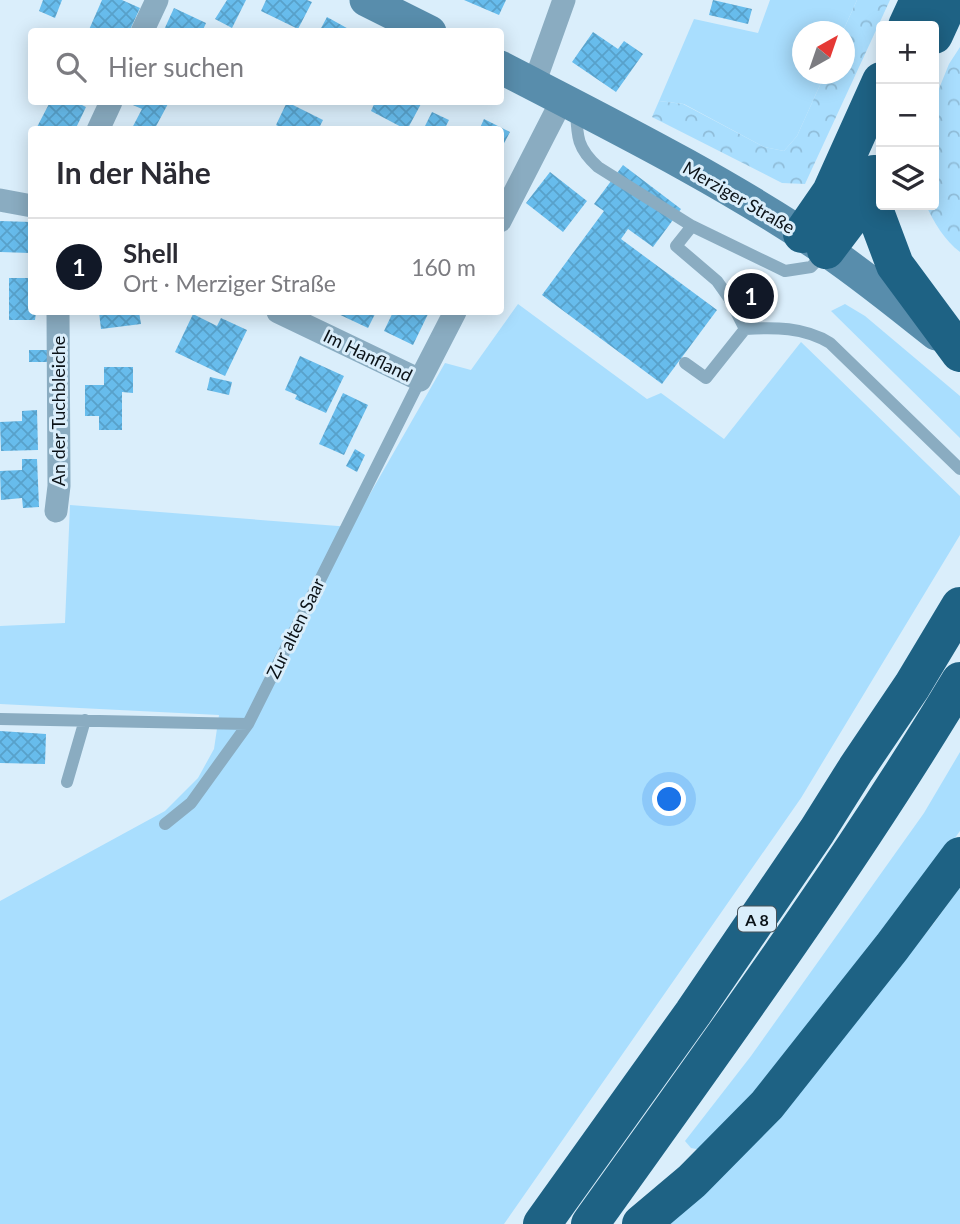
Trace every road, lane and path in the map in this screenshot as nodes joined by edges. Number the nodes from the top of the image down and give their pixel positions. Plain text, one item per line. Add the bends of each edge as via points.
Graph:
1 (157, 0) edge
2 (366, 0) edge
3 (564, 0) edge
4 (919, 0) edge
5 (955, 0) edge
6 (909, 21) edge
7 (939, 24) edge
8 (144, 28) edge
9 (422, 28) edge
10 (504, 69) edge
11 (880, 84) edge
12 (557, 97) junction
13 (110, 105) edge
14 (100, 126) edge
15 (876, 167) edge
16 (876, 180) edge
17 (0, 200) edge
18 (28, 205) edge
19 (504, 212) edge
20 (692, 226) junction
21 (814, 242) junction
22 (58, 315) edge
23 (284, 315) edge
24 (452, 315) edge
25 (745, 329) junction
26 (960, 353) edge
27 (685, 363) dead end
28 (420, 380) junction
29 (960, 469) edge
30 (56, 511) dead end
31 (960, 606) edge
32 (960, 681) edge
33 (0, 719) edge
34 (85, 720) junction
35 (248, 724) junction
36 (66, 782) dead end
37 (165, 824) dead end
38 (960, 856) edge
39 (542, 1224) edge
40 (590, 1224) edge
41 (641, 1224) edge

1 - 8 street
2 - 9 main road
3 - 12 street
4 - 6 highway
5 - 7 highway
10 - 12 main road, Merziger Straße
11 - 21 highway
12 - 19 street
12 - 20 lane via 585,155
12 - 21 main road, Merziger Straße
13 - 14 street
15 - 21 highway via 857,209
16 - 26 highway via 874,209 895,265
17 - 18 street
20 - 21 lane via 785,271 811,267
20 - 25 lane via 676,246 716,281
21 - 26 main road, Merziger Straße
22 - 30 street, An der Tuchbleiche via 60,486
23 - 28 street, Im Hanfland
24 - 28 street, Zur alten Saar
25 - 27 lane via 706,378
25 - 29 lane via 776,326 818,335
28 - 35 lane, Zur alten Saar
31 - 39 highway, A 8 via 817,831
32 - 40 highway, A 8 via 852,850
33 - 34 lane
34 - 35 lane
34 - 36 lane
35 - 37 lane, Zur alten Saar via 191,803
38 - 41 highway via 774,1097 715,1159

